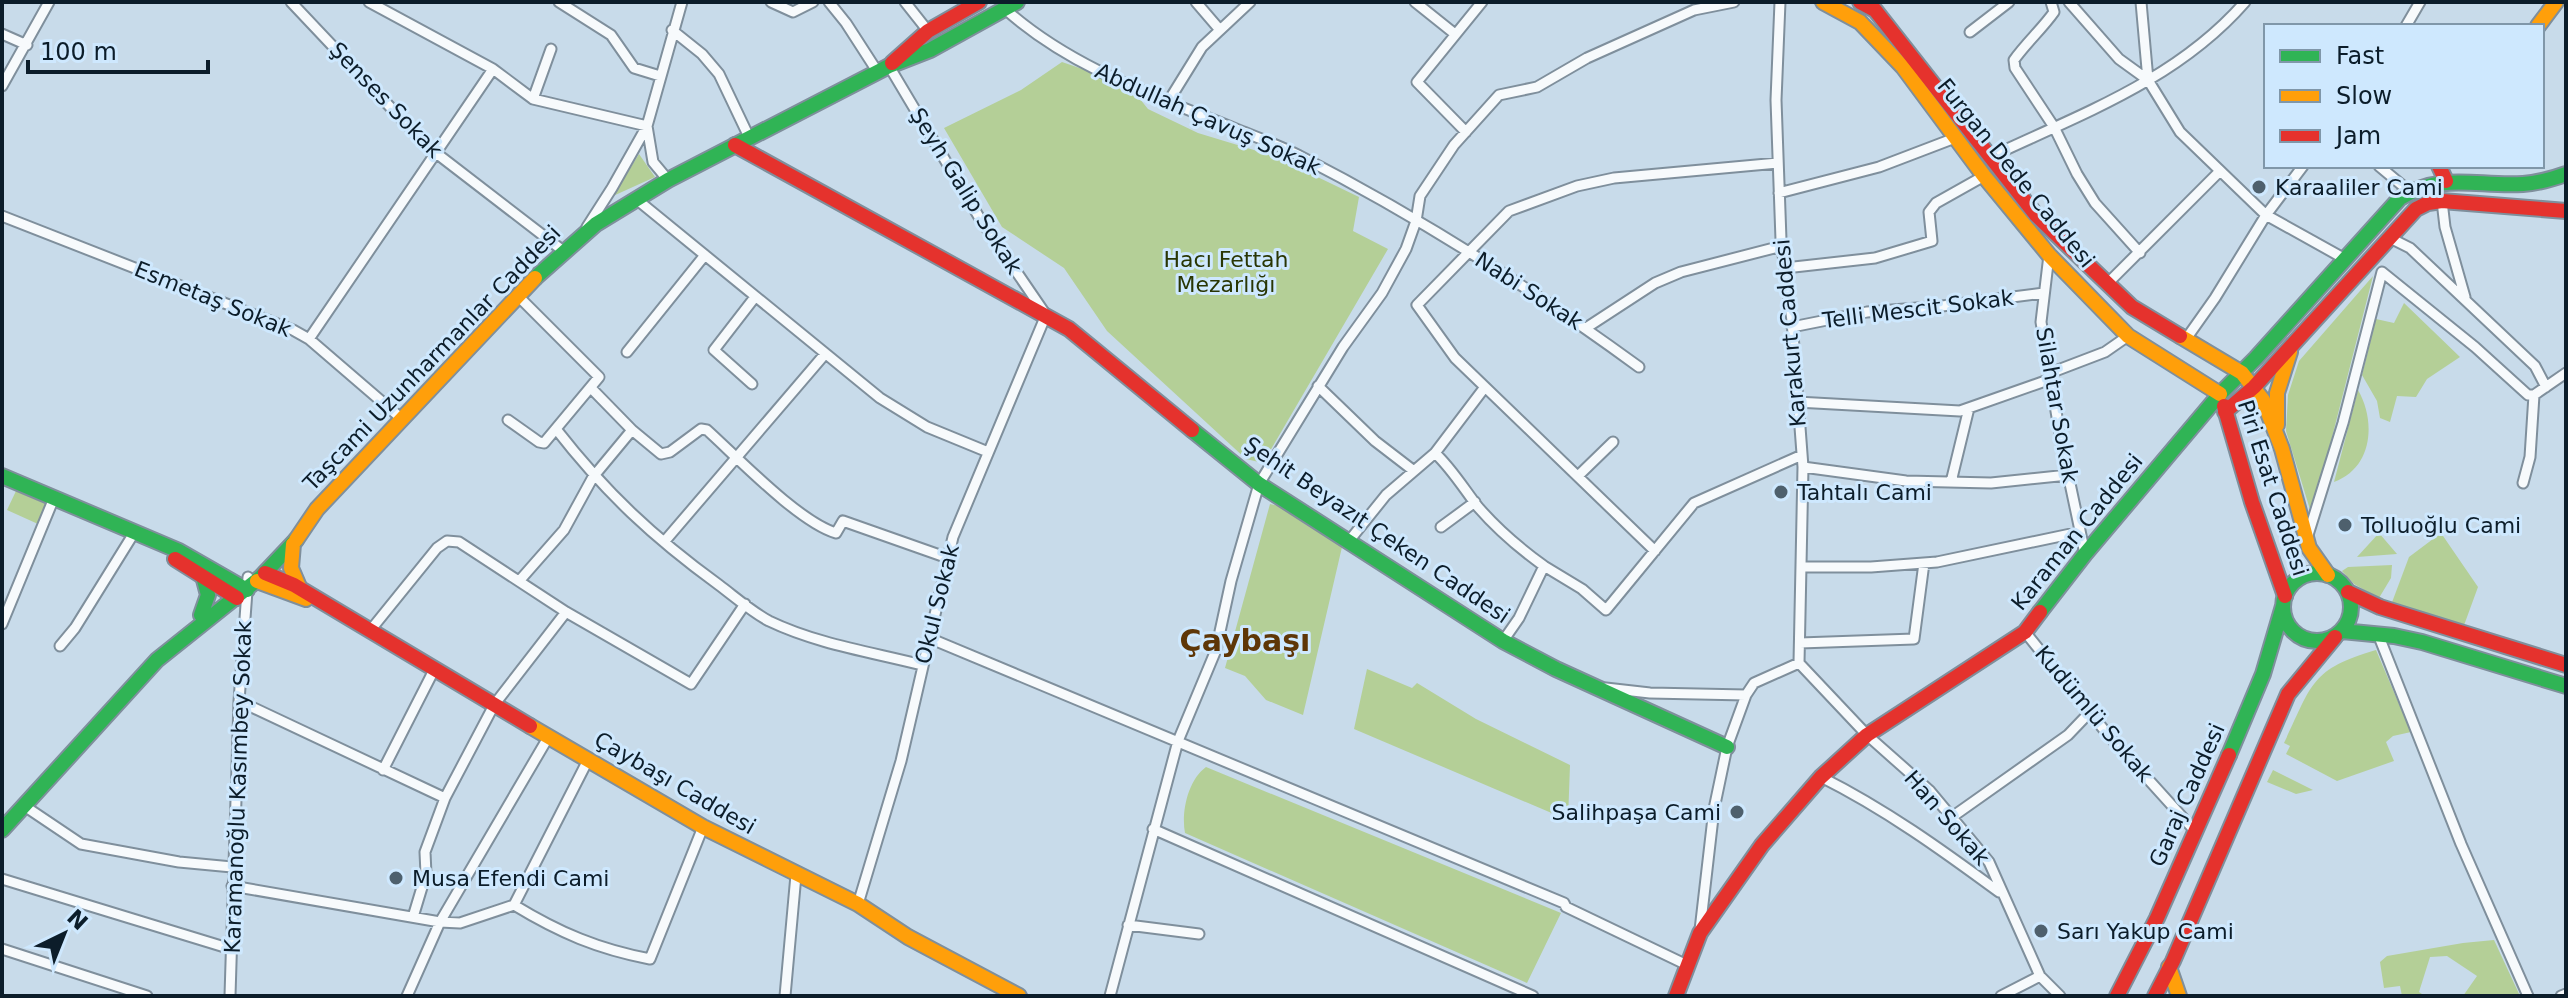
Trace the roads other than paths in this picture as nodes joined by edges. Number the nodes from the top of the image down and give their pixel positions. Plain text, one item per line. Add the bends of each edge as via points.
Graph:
1 (49, 2) edge
2 (291, 2) edge
3 (369, 2) edge
4 (559, 2) edge
5 (682, 2) edge
6 (771, 2) edge
7 (813, 2) edge
8 (829, 2) edge
9 (905, 2) edge
10 (979, 2) edge
11 (1196, 2) edge
12 (1250, 2) edge
13 (1415, 2) edge
14 (1482, 2) edge
15 (1734, 2) edge
16 (1780, 2) edge
17 (1823, 2) edge
18 (1860, 2) edge
19 (2009, 2) edge
20 (2051, 2) edge
21 (2069, 2) edge
22 (2141, 2) edge
23 (2245, 2) edge
24 (2420, 2) edge
25 (2556, 2) edge
26 (1011, 5) edge
27 (1879, 6) edge
28 (2407, 24) edge
29 (2540, 24) edge
30 (672, 30) junction
31 (1220, 30) junction
32 (928, 31) junction
33 (1970, 32) dead end
34 (2, 34) edge
35 (1455, 34) junction
36 (27, 45) junction
37 (551, 49) dead end
38 (493, 69) junction
39 (883, 69) junction
40 (660, 76) junction
41 (2148, 80) junction
42 (2, 86) edge
43 (533, 99) junction
44 (1168, 102) junction
45 (647, 126) junction
46 (2054, 127) junction
47 (1466, 132) junction
48 (749, 137) junction
49 (1955, 138) junction
50 (735, 145) junction
51 (436, 154) junction
52 (1990, 157) junction
53 (1778, 163) junction
54 (2301, 168) edge
55 (2381, 168) edge
56 (2440, 168) edge
57 (2220, 171) junction
58 (2566, 174) edge
59 (1984, 176) junction
60 (668, 180) junction
61 (2446, 181) junction
62 (2409, 191) junction
63 (1779, 193) junction
64 (635, 198) junction
65 (2442, 201) junction
66 (2566, 211) edge
67 (2266, 215) junction
68 (2, 216) edge
69 (1416, 221) junction
70 (583, 233) junction
71 (2388, 237) junction
72 (1782, 246) junction
73 (562, 250) junction
74 (1469, 252) junction
75 (2140, 253) junction
76 (705, 255) junction
77 (2049, 255) junction
78 (2345, 259) junction
79 (1785, 268) junction
80 (2107, 284) junction
81 (2044, 293) junction
82 (518, 296) junction
83 (755, 297) junction
84 (2465, 300) junction
85 (1046, 315) junction
86 (1792, 327) junction
87 (1586, 328) junction
88 (2128, 336) junction
89 (309, 339) junction
90 (2186, 339) junction
91 (2293, 343) junction
92 (627, 352) dead end
93 (825, 354) junction
94 (1639, 367) dead end
95 (2242, 373) junction
96 (2566, 373) edge
97 (2051, 376) junction
98 (752, 384) dead end
99 (1318, 386) junction
100 (1485, 387) junction
101 (2254, 387) junction
102 (2546, 387) junction
103 (591, 388) junction
104 (2220, 394) junction
105 (2534, 395) junction
106 (1797, 402) junction
107 (1969, 408) junction
108 (2225, 412) junction
109 (402, 419) junction
110 (508, 420) dead end
111 (556, 429) junction
112 (632, 430) junction
113 (2277, 437) junction
114 (1613, 442) dead end
115 (988, 452) junction
116 (1435, 453) junction
117 (1802, 455) junction
118 (738, 458) junction
119 (1803, 467) junction
120 (1414, 471) junction
121 (2068, 475) junction
122 (2, 476) edge
123 (1578, 476) junction
124 (593, 477) junction
125 (1951, 482) junction
126 (2523, 483) dead end
127 (1259, 484) junction
128 (54, 498) junction
129 (1475, 502) junction
130 (317, 509) junction
131 (1441, 527) dead end
132 (2080, 532) junction
133 (134, 533) junction
134 (2307, 538) junction
135 (1349, 541) junction
136 (664, 542) junction
137 (293, 543) junction
138 (1655, 551) junction
139 (2085, 554) junction
140 (948, 558) junction
141 (1924, 563) junction
142 (1544, 566) junction
143 (1802, 567) junction
144 (2328, 575) junction
145 (202, 576) junction
146 (520, 580) junction
147 (246, 585) junction
148 (300, 589) junction
149 (2348, 592) junction
150 (315, 599) junction
151 (2284, 601) junction
152 (745, 604) junction
153 (566, 612) junction
154 (201, 615) junction
155 (2, 624) edge
156 (369, 632) junction
157 (2025, 632) junction
158 (2338, 634) junction
159 (2378, 634) junction
160 (929, 638) junction
161 (1503, 641) junction
162 (1800, 643) junction
163 (60, 646) dead end
164 (157, 660) junction
165 (1799, 663) junction
166 (922, 665) junction
167 (2566, 665) edge
168 (434, 670) junction
169 (2566, 686) edge
170 (1592, 687) junction
171 (1746, 695) junction
172 (239, 701) junction
173 (494, 705) junction
174 (2090, 712) junction
175 (1867, 735) junction
176 (549, 736) junction
177 (1178, 741) junction
178 (1727, 747) junction
179 (588, 760) junction
180 (383, 770) junction
181 (1821, 777) junction
182 (445, 798) junction
183 (23, 805) junction
184 (7, 815) edge
185 (1952, 817) junction
186 (703, 827) junction
187 (1153, 829) junction
188 (2, 830) edge
189 (2195, 831) junction
190 (232, 867) junction
191 (796, 875) junction
192 (2, 879) edge
193 (232, 886) junction
194 (2001, 893) junction
195 (858, 904) junction
196 (514, 905) junction
197 (413, 917) junction
198 (440, 922) junction
199 (1128, 925) junction
200 (1700, 933) junction
201 (1199, 934) dead end
202 (2, 949) edge
203 (231, 949) junction
204 (1687, 965) junction
205 (2169, 967) junction
206 (2040, 976) junction
207 (147, 996) edge
208 (230, 996) edge
209 (407, 996) edge
210 (785, 996) edge
211 (1019, 996) edge
212 (1110, 996) edge
213 (1533, 996) edge
214 (1676, 996) edge
215 (2001, 996) edge
216 (2060, 996) edge
217 (2117, 996) edge
218 (2155, 996) edge
219 (2179, 996) edge
220 (2528, 996) edge

1 - 36 street
2 - 51 street, Şenses Sokak
3 - 38 street
4 - 40 street via 611,35 634,68
5 - 30 street
6 - 7 street via 793,12
8 - 39 street, Şeyh Galip Sokak
9 - 32 street
10 - 32 main road, Taşcami Uzunharmanlar Caddesi
11 - 31 street
12 - 31 street
13 - 35 street
14 - 35 street
15 - 47 street via 1694,10 1599,52 1537,87 1499,95
16 - 53 street, Karakurt Caddesi
17 - 49 main road, Furgan Dede Caddesi via 1871,33
18 - 27 main road, Furgan Dede Caddesi
19 - 33 street
20 - 46 street via 2054,12 2014,60
21 - 41 street via 2119,59
22 - 41 street
23 - 41 street via 2221,30
24 - 28 street
25 - 29 main road
26 - 39 main road, Taşcami Uzunharmanlar Caddesi via 930,50
26 - 44 street, Abdullah Çavuş Sokak via 1032,33 1088,67
27 - 52 main road, Furgan Dede Caddesi
30 - 40 street
30 - 48 street via 719,74
31 - 44 street via 1202,47
32 - 39 main road, Taşcami Uzunharmanlar Caddesi
34 - 36 street
35 - 47 street via 1417,82
36 - 42 street
37 - 43 street
38 - 43 street
38 - 51 street
39 - 48 main road, Taşcami Uzunharmanlar Caddesi
39 - 85 street, Şeyh Galip Sokak
40 - 45 street
41 - 46 street
41 - 57 street via 2180,132
43 - 45 street
44 - 69 street, Abdullah Çavuş Sokak via 1295,153
45 - 60 street via 653,162
45 - 70 street
46 - 52 street
46 - 75 street via 2095,203
47 - 69 street via 1420,196
48 - 50 main road, Taşcami Uzunharmanlar Caddesi
49 - 59 main road, Furgan Dede Caddesi
49 - 63 street via 1879,167
50 - 60 main road, Taşcami Uzunharmanlar Caddesi
50 - 85 main road, Şehit Beyazıt Çeken Caddesi
51 - 73 street, Şenses Sokak
51 - 89 street
52 - 80 main road, Furgan Dede Caddesi via 2036,215
53 - 63 street, Karakurt Caddesi
53 - 74 street via 1577,186 1509,211
54 - 67 street
55 - 62 street
56 - 61 main road
57 - 67 street
57 - 75 street
58 - 61 main road via 2525,185
59 - 77 main road, Furgan Dede Caddesi
59 - 79 street via 1936,203 1929,212 1932,241 1875,258
60 - 64 main road, Taşcami Uzunharmanlar Caddesi
61 - 62 main road
62 - 78 main road, Karaman Caddesi
63 - 72 street, Karakurt Caddesi
64 - 70 main road, Taşcami Uzunharmanlar Caddesi
64 - 76 street
65 - 66 main road
65 - 71 main road via 2416,209
65 - 84 street
67 - 78 street
67 - 90 street
68 - 89 street, Esmetaş Sokak
69 - 74 street, Nabi Sokak
69 - 99 street via 1382,293
70 - 73 main road, Taşcami Uzunharmanlar Caddesi
71 - 84 street via 2410,248
71 - 91 main road
72 - 79 street, Karakurt Caddesi
72 - 87 street via 1681,272
73 - 82 main road, Taşcami Uzunharmanlar Caddesi
74 - 87 street, Nabi Sokak
74 - 100 street via 1417,305 1455,358
75 - 80 street
76 - 83 street
76 - 92 street
77 - 81 street, Silahtar Sokak
77 - 88 main road, Furgan Dede Caddesi
78 - 95 main road, Karaman Caddesi
79 - 86 street, Karakurt Caddesi
80 - 90 main road, Furgan Dede Caddesi via 2132,307
81 - 86 street, Telli Mescit Sokak via 1867,312
81 - 97 street, Silahtar Sokak via 2041,322
82 - 103 street via 599,377
82 - 109 main road, Taşcami Uzunharmanlar Caddesi
83 - 93 street
83 - 98 street via 714,350
84 - 102 street via 2535,366
85 - 115 street, Okul Sokak
85 - 127 main road, Şehit Beyazıt Çeken Caddesi via 1084,339
86 - 106 street, Karakurt Caddesi
87 - 94 street, Nabi Sokak
88 - 97 street
88 - 104 main road, Furgan Dede Caddesi
89 - 109 street, Esmetaş Sokak
90 - 95 main road, Furgan Dede Caddesi
91 - 101 main road
91 - 113 main road via 2277,393
93 - 115 street via 927,427
93 - 118 street
95 - 101 main road, Piri Esat Caddesi
95 - 104 main road, Karaman Caddesi
96 - 102 street
97 - 107 street
97 - 121 street, Silahtar Sokak
99 - 120 street
99 - 127 street
100 - 116 street
100 - 123 street
101 - 108 main road
101 - 113 main road, Piri Esat Caddesi
102 - 105 street
103 - 111 street
103 - 112 street
104 - 108 main road, Piri Esat Caddesi
104 - 139 main road, Karaman Caddesi
105 - 126 street
105 - 134 street via 2382,272
106 - 107 street
106 - 117 street, Karakurt Caddesi
107 - 125 street
108 - 151 main road, Piri Esat Caddesi
109 - 130 main road, Taşcami Uzunharmanlar Caddesi
110 - 111 street via 544,443
111 - 124 street
112 - 118 street via 661,454 707,430
112 - 124 street
113 - 134 main road, Piri Esat Caddesi
114 - 123 street
115 - 140 street, Okul Sokak
116 - 120 street
116 - 129 street
117 - 119 street, Karakurt Caddesi
117 - 138 street via 1694,503
118 - 136 street
118 - 140 street via 803,515 830,531 836,533 843,521
119 - 125 street
119 - 143 street, Karakurt Caddesi
120 - 135 street via 1386,495
121 - 125 street
121 - 132 street, Silahtar Sokak
122 - 128 main road
123 - 138 street
124 - 136 street
124 - 146 street via 564,530
127 - 135 main road, Şehit Beyazıt Çeken Caddesi
127 - 177 street via 1216,650
128 - 133 main road
128 - 155 street
129 - 131 street
129 - 142 street via 1511,543
130 - 137 main road, Taşcami Uzunharmanlar Caddesi
130 - 147 main road
132 - 139 street, Silahtar Sokak
132 - 141 street
133 - 145 main road
133 - 147 main road
133 - 163 street
134 - 144 main road, Piri Esat Caddesi
135 - 161 main road, Şehit Beyazıt Çeken Caddesi
136 - 152 street
137 - 147 main road, Taşcami Uzunharmanlar Caddesi
137 - 148 main road via 291,568
138 - 142 street via 1606,610
139 - 157 main road, Karaman Caddesi
140 - 160 street, Okul Sokak
141 - 143 street
141 - 162 street via 1914,639
142 - 161 street
143 - 162 street, Karakurt Caddesi
144 - 149 main road
144 - 151 main road via 2297,579
145 - 147 main road
145 - 154 main road via 208,595
146 - 153 street
146 - 156 street via 459,542 447,541
147 - 148 main road, Çaybaşı Caddesi
147 - 150 main road, Çaybaşı Caddesi
147 - 154 main road
147 - 164 main road, Taşcami Uzunharmanlar Caddesi
147 - 172 street, Karamanoğlu Kasımbey Sokak
148 - 150 main road, Çaybaşı Caddesi
149 - 158 main road via 2351,612
149 - 167 main road via 2380,607
150 - 156 main road, Çaybaşı Caddesi
151 - 158 main road via 2296,634 2316,641
151 - 189 main road, Garaj Caddesi via 2275,645
152 - 153 street via 691,684
152 - 166 street via 767,620 813,638
153 - 173 street
154 - 164 main road via 167,644
156 - 168 main road, Çaybaşı Caddesi
157 - 174 street, Kudümlü Sokak
157 - 175 main road, Karaman Caddesi
158 - 159 main road
158 - 205 main road via 2288,694
159 - 169 main road via 2422,642
159 - 220 street
160 - 166 street, Okul Sokak
160 - 177 street
161 - 170 main road, Şehit Beyazıt Çeken Caddesi
162 - 165 street, Karakurt Caddesi
164 - 183 main road, Taşcami Uzunharmanlar Caddesi
165 - 171 street via 1754,683
165 - 175 street, Han Sokak
166 - 195 street, Okul Sokak via 901,761
168 - 173 main road, Çaybaşı Caddesi
168 - 180 street
170 - 171 street
170 - 178 main road, Şehit Beyazıt Çeken Caddesi
171 - 178 street
172 - 180 street
172 - 190 street, Karamanoğlu Kasımbey Sokak
173 - 176 main road, Çaybaşı Caddesi
173 - 182 street
174 - 185 street via 2068,735
174 - 189 street, Kudümlü Sokak
175 - 181 main road, Karaman Caddesi
175 - 185 street, Han Sokak
176 - 179 main road, Çaybaşı Caddesi
176 - 198 street
177 - 187 street
177 - 204 street via 1564,903
178 - 200 street
179 - 186 main road, Çaybaşı Caddesi
179 - 196 street
180 - 182 street
181 - 194 street via 1911,828
181 - 200 main road, Karaman Caddesi via 1762,845
182 - 197 street via 425,852 426,874
183 - 184 main road, Taşcami Uzunharmanlar Caddesi
183 - 190 street via 81,844
184 - 188 main road, Taşcami Uzunharmanlar Caddesi
185 - 194 street, Han Sokak via 1989,862
186 - 191 main road, Çaybaşı Caddesi
186 - 196 street via 650,959 608,951
187 - 199 street
187 - 213 street
189 - 217 main road, Garaj Caddesi
190 - 193 street, Karamanoğlu Kasımbey Sokak
191 - 195 main road, Çaybaşı Caddesi
191 - 210 street
192 - 203 street
193 - 197 street
193 - 203 street, Karamanoğlu Kasımbey Sokak
194 - 206 street, Han Sokak
195 - 211 main road, Çaybaşı Caddesi
196 - 198 street via 460,923
197 - 198 street
198 - 209 street
199 - 201 street
199 - 212 street
200 - 204 main road, Karaman Caddesi
202 - 207 street
203 - 208 street, Karamanoğlu Kasımbey Sokak
204 - 214 main road, Karaman Caddesi
205 - 218 main road
205 - 219 main road
206 - 215 street
206 - 216 street, Han Sokak

